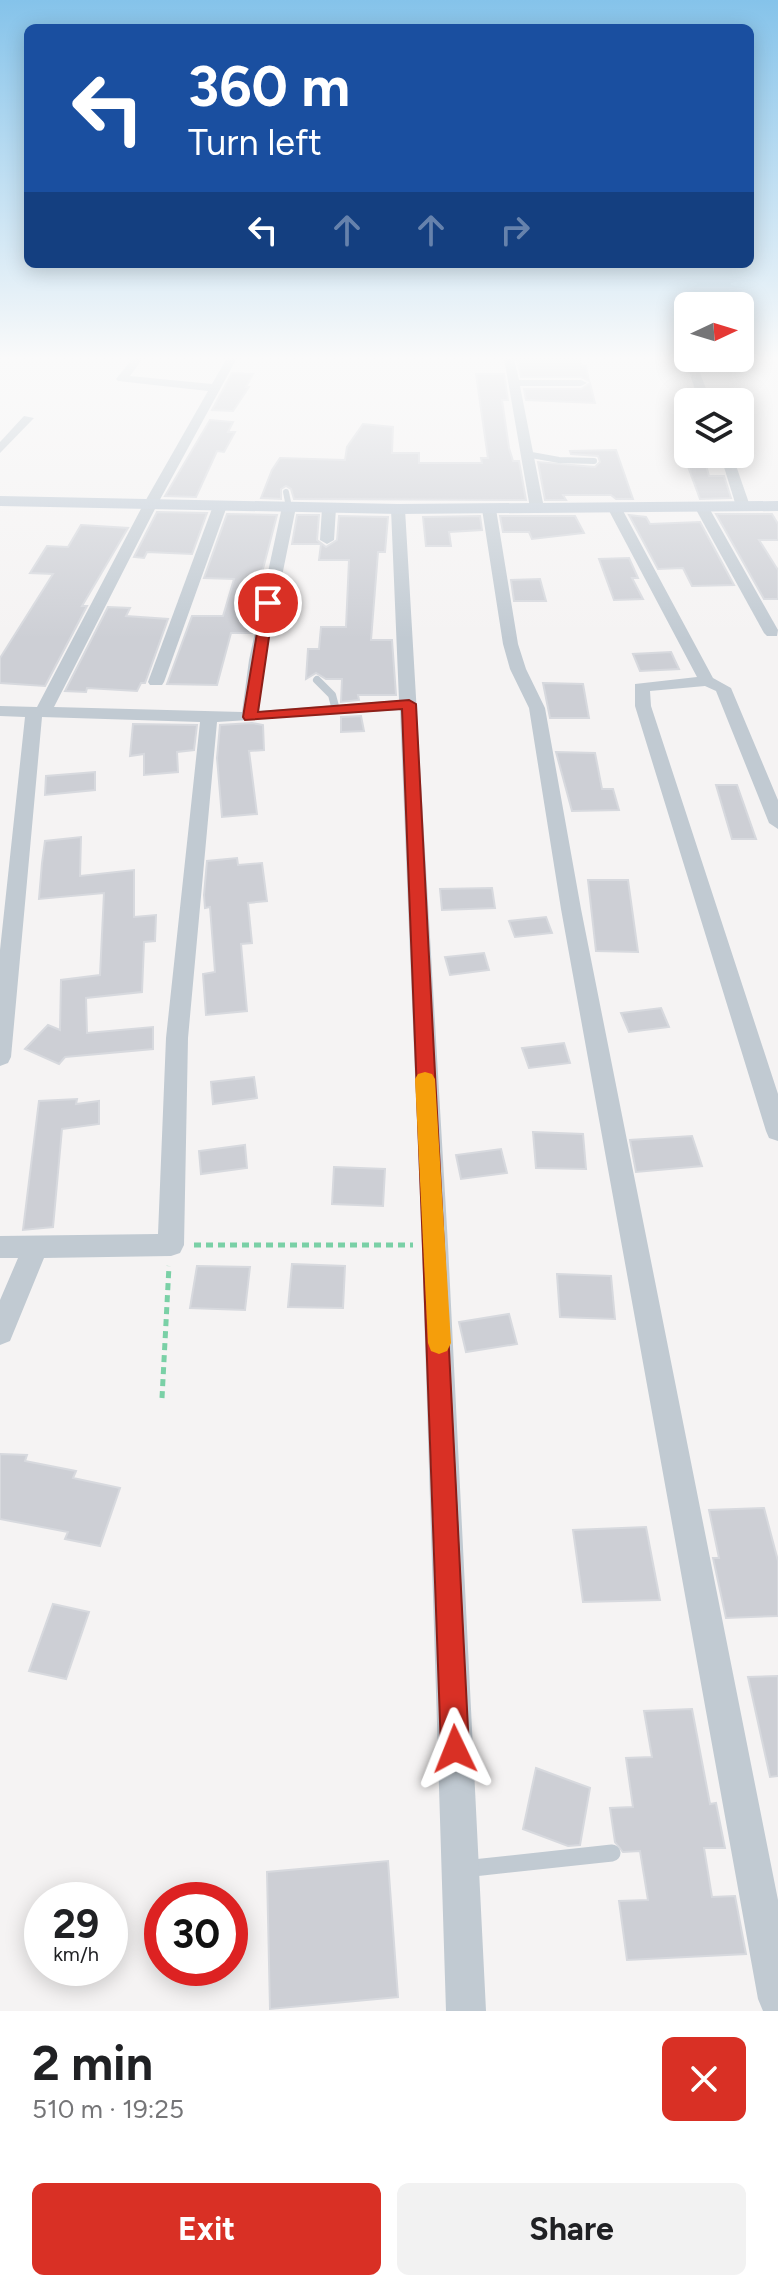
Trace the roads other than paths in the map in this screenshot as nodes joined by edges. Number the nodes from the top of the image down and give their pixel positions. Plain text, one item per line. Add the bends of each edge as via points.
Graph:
1 (180, 452) edge
2 (526, 454) joint
3 (594, 461) dead end
4 (731, 468) edge
5 (287, 500) junction
6 (0, 501) edge
7 (150, 505) junction
8 (220, 506) junction
9 (701, 506) junction
10 (743, 506) junction
11 (614, 507) junction
12 (777, 507) edge
13 (329, 508) junction
14 (537, 508) junction
15 (398, 509) junction
16 (489, 509) junction
17 (327, 540) dead end
18 (772, 633) dead end
19 (317, 680) dead end
20 (707, 681) junction
21 (156, 682) dead end
22 (409, 704) junction
23 (336, 710) junction
24 (0, 711) edge
25 (38, 712) junction
26 (209, 717) junction
27 (250, 717) junction
28 (778, 823) edge
29 (0, 1057) edge
30 (778, 1131) edge
31 (0, 1247) edge
32 (35, 1249) junction
33 (0, 1332) edge
34 (612, 1853) dead end
35 (460, 1870) junction
36 (778, 1999) edge
37 (466, 2011) edge

1 - 7 street
2 - 3 lane
2 - 14 street
4 - 10 street
5 - 8 street
5 - 13 street
5 - 27 street
6 - 7 street
7 - 8 street
7 - 25 street
8 - 21 street
9 - 10 street
9 - 11 street via 674,511
9 - 18 street
10 - 12 street
11 - 14 street
11 - 20 street
13 - 15 street
13 - 17 street
14 - 16 street
15 - 16 street
15 - 22 street
16 - 36 street via 516,664 537,708
19 - 23 lane via 332,695
20 - 28 street via 728,696
20 - 30 street via 648,684 640,694
22 - 23 street
22 - 35 street
23 - 27 street
24 - 25 street
25 - 26 street
25 - 29 street
26 - 27 street
26 - 32 street via 177,1038 171,1245
31 - 32 street
32 - 33 street
34 - 35 lane
35 - 37 street

